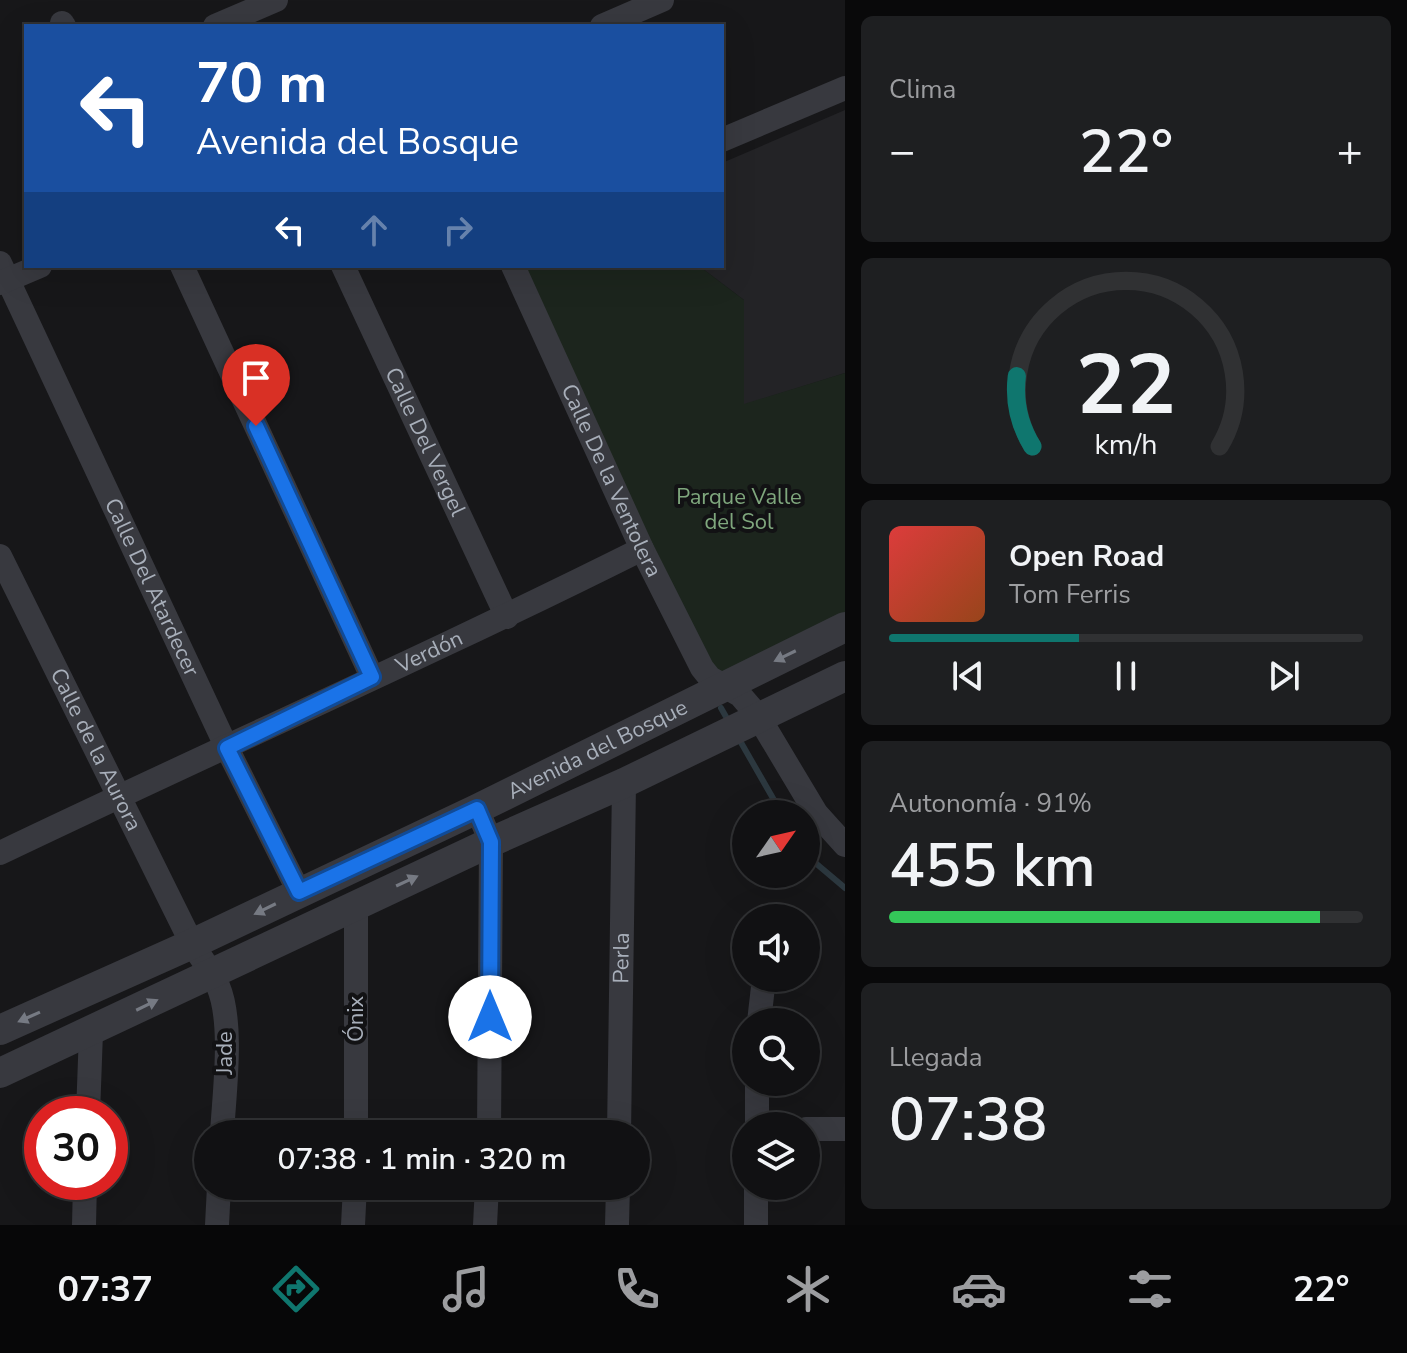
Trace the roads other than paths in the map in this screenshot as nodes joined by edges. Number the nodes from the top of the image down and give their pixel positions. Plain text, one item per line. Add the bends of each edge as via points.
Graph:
1 (276, 0) edge
2 (662, 0) edge
3 (220, 24) edge
4 (607, 24) edge
5 (845, 88) edge
6 (724, 139) edge
7 (32, 268) edge
8 (183, 268) edge
9 (344, 268) edge
10 (514, 268) edge
11 (3, 275) edge
12 (642, 549) junction
13 (0, 556) edge
14 (507, 617) junction
15 (845, 627) edge
16 (845, 676) edge
17 (372, 677) junction
18 (725, 685) junction
19 (750, 720) junction
20 (227, 748) junction
21 (624, 783) junction
22 (120, 796) junction
23 (477, 809) junction
24 (491, 842) junction
25 (843, 842) edge
26 (0, 853) edge
27 (299, 892) junction
28 (356, 905) junction
29 (192, 944) junction
30 (212, 974) junction
31 (0, 1030) edge
32 (91, 1032) junction
33 (0, 1073) edge
34 (89, 1096) edge
35 (223, 1120) edge
36 (356, 1120) edge
37 (489, 1120) edge
38 (619, 1120) edge
39 (820, 1129) edge
40 (845, 1129) edge
41 (85, 1200) edge
42 (218, 1200) edge
43 (354, 1200) edge
44 (486, 1200) edge
45 (618, 1200) edge
46 (756, 1200) edge
47 (84, 1225) edge
48 (217, 1225) edge
49 (353, 1225) edge
50 (485, 1225) edge
51 (617, 1225) edge
52 (756, 1225) edge

1 - 3 street
2 - 4 street
5 - 6 street
7 - 11 street
8 - 17 street
9 - 14 street, Calle Del Vergel
10 - 12 street, Calle De la Ventolera
11 - 20 street, Calle Del Atardecer
12 - 14 street, Verdón
12 - 18 street, Calle De la Ventolera via 702,668
13 - 22 street, Calle de la Aurora
14 - 17 street, Verdón
15 -> 18 street, Avenida del Bosque
16 - 19 street, Avenida del Bosque
17 - 20 street, Verdón
18 - 19 street, Calle De la Ventolera via 740,695
18 - 23 street, Avenida del Bosque
19 - 21 street, Avenida del Bosque
19 - 25 street, Calle De la Ventolera
20 - 22 street, Verdón
20 - 27 street, Calle Del Atardecer
21 - 24 street, Avenida del Bosque
21 - 38 street, Perla
22 - 26 street, Verdón
22 - 29 street, Calle de la Aurora
23 - 24 street
23 - 27 street, Avenida del Bosque
28 -> 24 street, Avenida del Bosque
24 - 37 street
27 -> 29 street, Avenida del Bosque
28 - 30 street, Avenida del Bosque
28 - 36 street, Ónix
29 - 30 street, Calle de la Aurora
29 -> 31 street, Avenida del Bosque
32 -> 30 street, Avenida del Bosque
30 - 35 street, Jade via 224,1009
32 - 33 street, Avenida del Bosque
32 - 34 street
39 - 40 street
41 - 47 street
42 - 48 street
43 - 49 street
44 - 50 street
45 - 51 street
46 - 52 street

